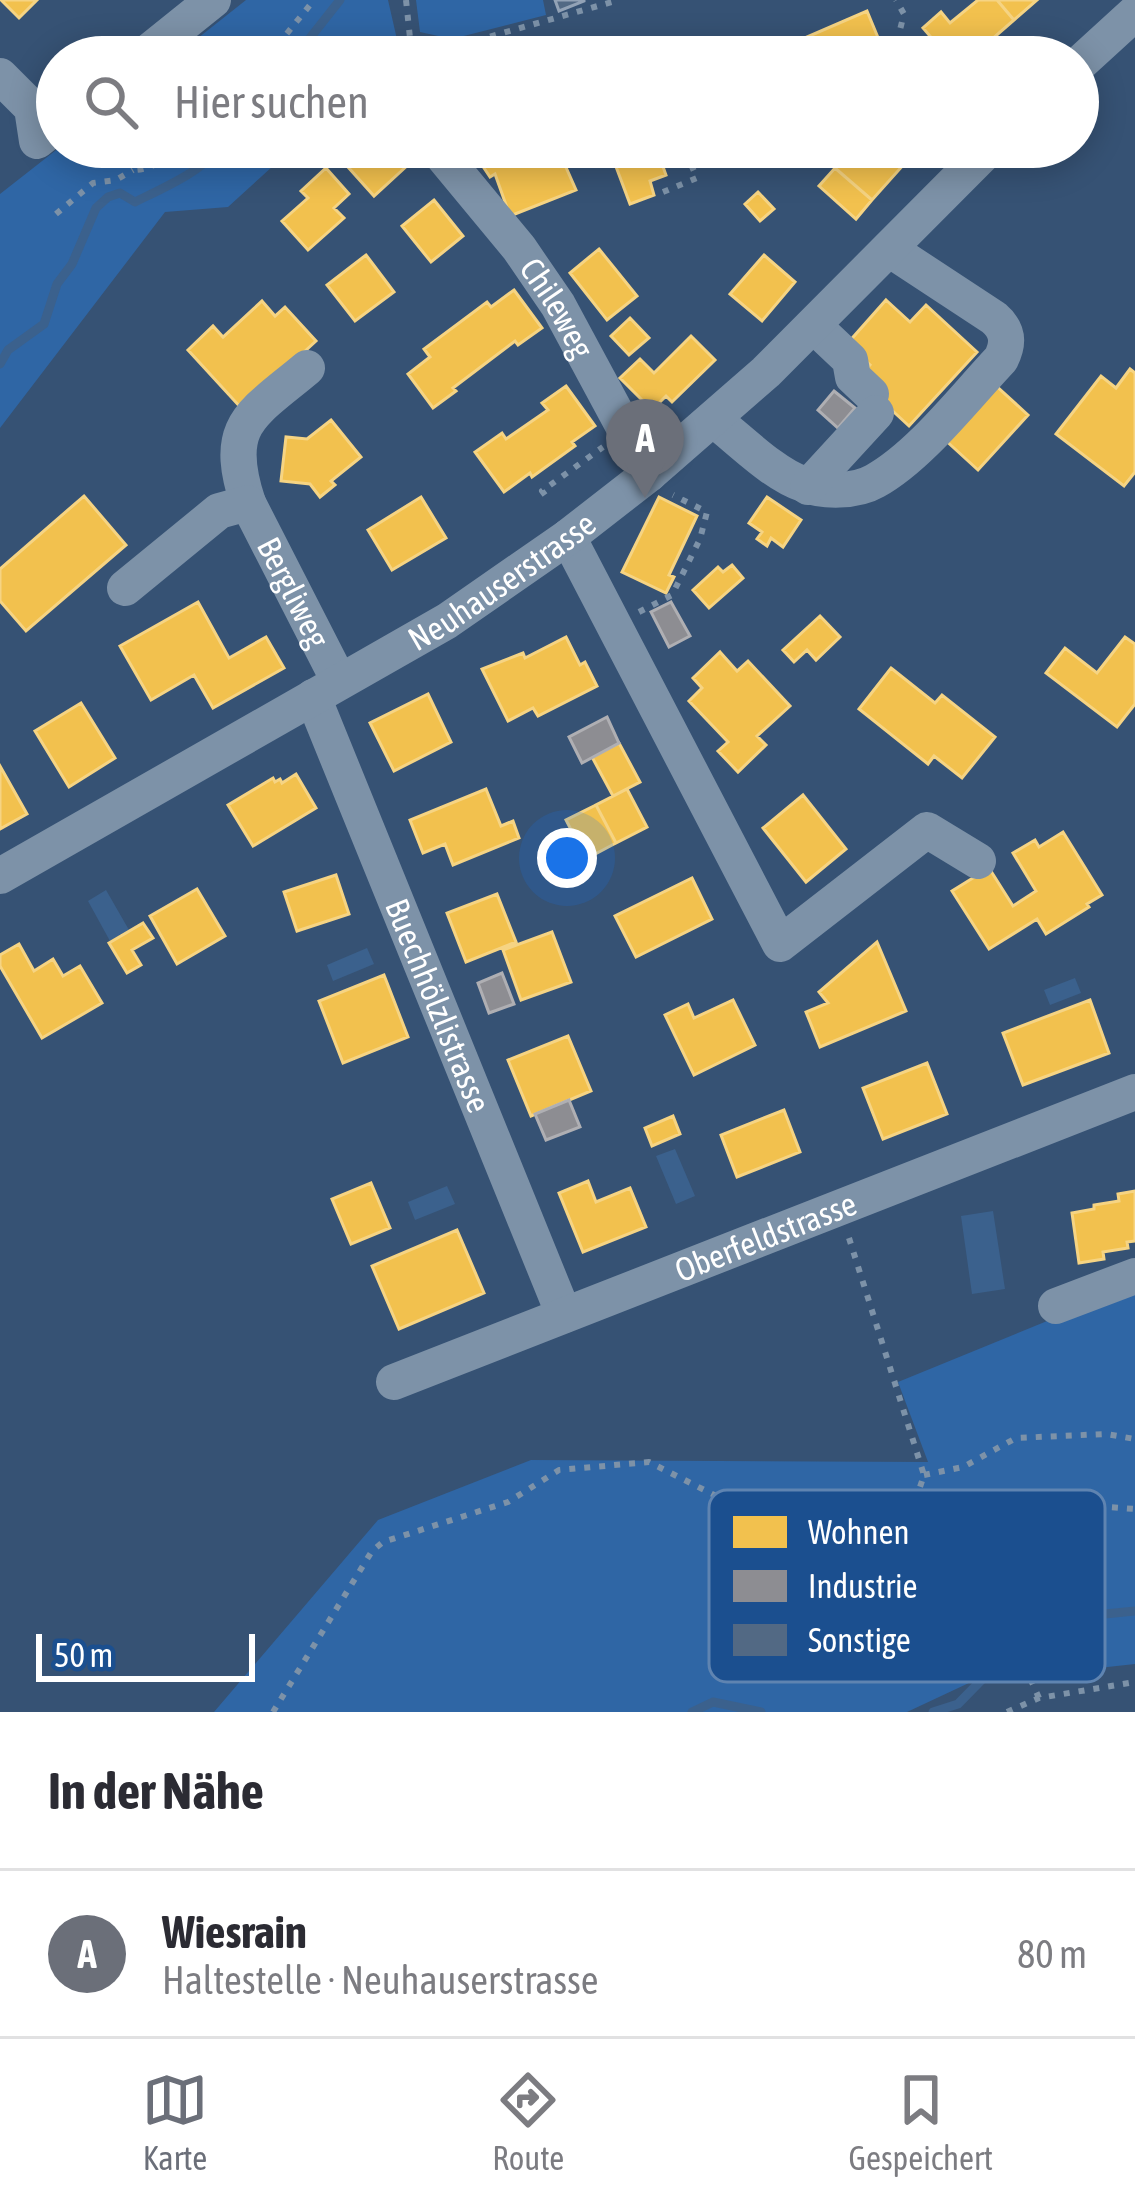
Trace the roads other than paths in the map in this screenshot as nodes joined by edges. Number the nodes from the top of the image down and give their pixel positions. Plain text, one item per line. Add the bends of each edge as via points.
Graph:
1 (213, 0) edge
2 (1135, 13) edge
3 (168, 36) edge
4 (1099, 46) edge
5 (0, 76) edge
6 (36, 135) edge
7 (453, 168) edge
8 (969, 168) edge
9 (889, 249) junction
10 (814, 326) junction
11 (308, 368) dead end
12 (713, 419) junction
13 (649, 475) junction
14 (808, 487) junction
15 (248, 503) junction
16 (568, 537) junction
17 (125, 587) dead end
18 (326, 689) junction
19 (978, 862) dead end
20 (0, 876) edge
21 (1135, 1091) edge
22 (1135, 1276) edge
23 (1056, 1306) dead end
24 (564, 1315) junction
25 (394, 1382) dead end

1 - 3 street
2 - 4 street
5 - 6 street via 32,109
7 - 13 street, Chileweg via 558,304
8 - 9 street, Neuhauserstrasse
9 - 10 street, Neuhauserstrasse
9 - 14 street via 994,318 1005,332 1005,351 910,455 872,483
10 - 12 street, Neuhauserstrasse
10 - 14 street via 850,360 873,403
11 - 15 street, Bergliweg via 255,412 238,438
12 - 13 street, Neuhauserstrasse
12 - 14 street
13 - 16 street, Neuhauserstrasse
15 - 17 street, Bergliweg via 218,511
15 - 18 street, Bergliweg
16 - 18 street, Neuhauserstrasse
16 - 19 street via 780,944 927,830
18 - 20 street, Neuhauserstrasse
18 - 24 street, Buechhölzlistrasse
21 - 24 street, Oberfeldstrasse
22 - 23 street
24 - 25 street, Oberfeldstrasse

